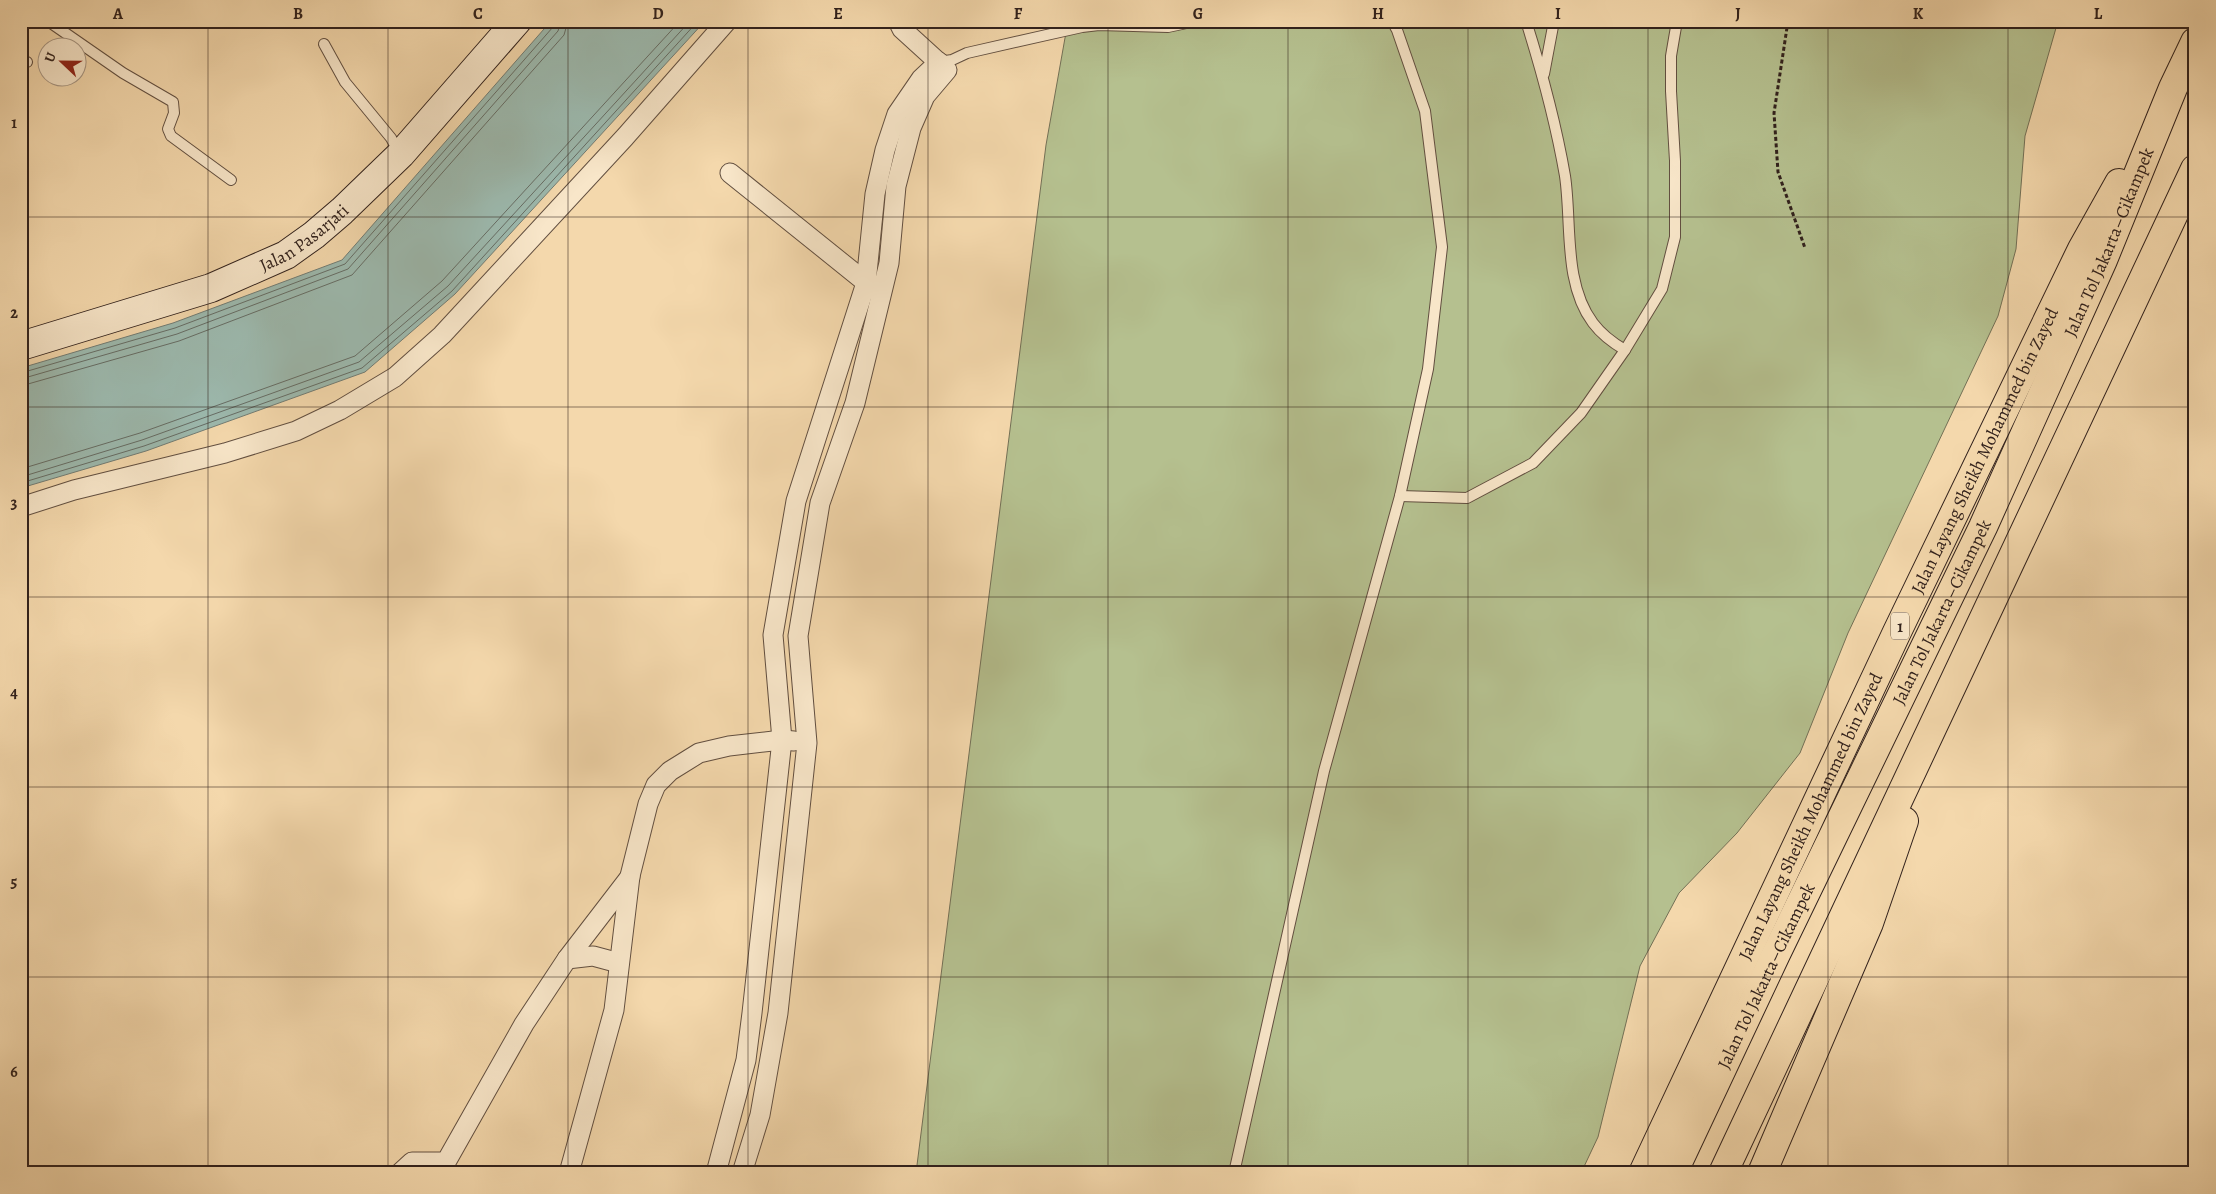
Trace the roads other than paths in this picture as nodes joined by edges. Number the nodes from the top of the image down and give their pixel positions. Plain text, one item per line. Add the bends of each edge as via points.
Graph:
1 (48, 21) edge
2 (517, 21) edge
3 (727, 21) edge
4 (898, 21) edge
5 (1112, 21) edge
6 (1196, 21) edge
7 (1392, 21) edge
8 (1526, 21) edge
9 (1554, 21) edge
10 (1677, 21) edge
11 (1167, 24) edge
12 (1099, 25) junction
13 (2195, 42) edge
14 (324, 44) dead end
15 (946, 64) junction
16 (1544, 77) junction
17 (2173, 88) junction
18 (400, 154) junction
19 (2195, 169) edge
20 (730, 173) dead end
21 (231, 180) dead end
22 (866, 283) junction
23 (881, 294) junction
24 (21, 346) edge
25 (1625, 350) junction
26 (1400, 496) junction
27 (21, 507) edge
28 (1954, 678) junction
29 (782, 740) junction
30 (807, 742) junction
31 (630, 876) junction
32 (568, 960) junction
33 (620, 963) junction
34 (445, 1167) edge
35 (400, 1173) edge
36 (569, 1173) edge
37 (716, 1173) edge
38 (742, 1173) edge
39 (1234, 1173) edge
40 (1643, 1173) edge
41 (1673, 1173) edge
42 (1723, 1173) edge
43 (1762, 1173) edge

1 - 21 lane via 123,73 173,102 174,113 168,129 171,136
2 - 18 main road, Jalan Pasarjati
3 - 27 street via 625,138 442,335 395,377 296,431 226,453 74,490
4 - 15 street via 902,29
5 - 12 lane
6 - 11 lane
7 - 26 lane via 1424,111 1442,247 1428,369
8 - 16 lane
9 - 16 lane
10 - 25 lane via 1671,56 1675,236 1662,289
11 - 12 lane
12 - 15 lane via 967,53
13 - 17 highway, Jalan Tol Jakarta–Cikampek / 1
14 - 18 lane via 345,82 391,138
15 - 22 street via 921,79 897,114 875,194
15 - 23 street via 925,96 912,128 896,186 889,263
16 - 25 lane via 1565,177 1575,280 1593,323
17 - 40 highway, Jalan Layang Sheikh Mohammed bin Zayed / 1 via 2082,249 1897,632
17 - 41 highway, Jalan Tol Jakarta–Cikampek / 1 via 2103,260 1983,527
18 - 24 main road, Jalan Pasarjati via 342,211 286,255 211,288
19 - 28 highway
20 - 22 street
22 - 23 street
22 - 29 street via 796,501 773,635
23 - 30 street via 855,403 820,503 799,626
25 - 26 lane via 1581,413 1533,463 1467,498
26 - 39 lane via 1324,772
28 - 42 highway
28 - 43 highway via 1869,923
29 - 30 street
29 - 31 street via 729,746 699,754 670,771 656,785 648,804
29 - 37 street via 746,1060
30 - 38 street via 778,1013 760,1115
31 - 32 street
31 - 33 street
32 - 33 street via 592,956
32 - 34 street via 524,1024
33 - 36 street via 614,1010
34 - 35 street via 412,1162

